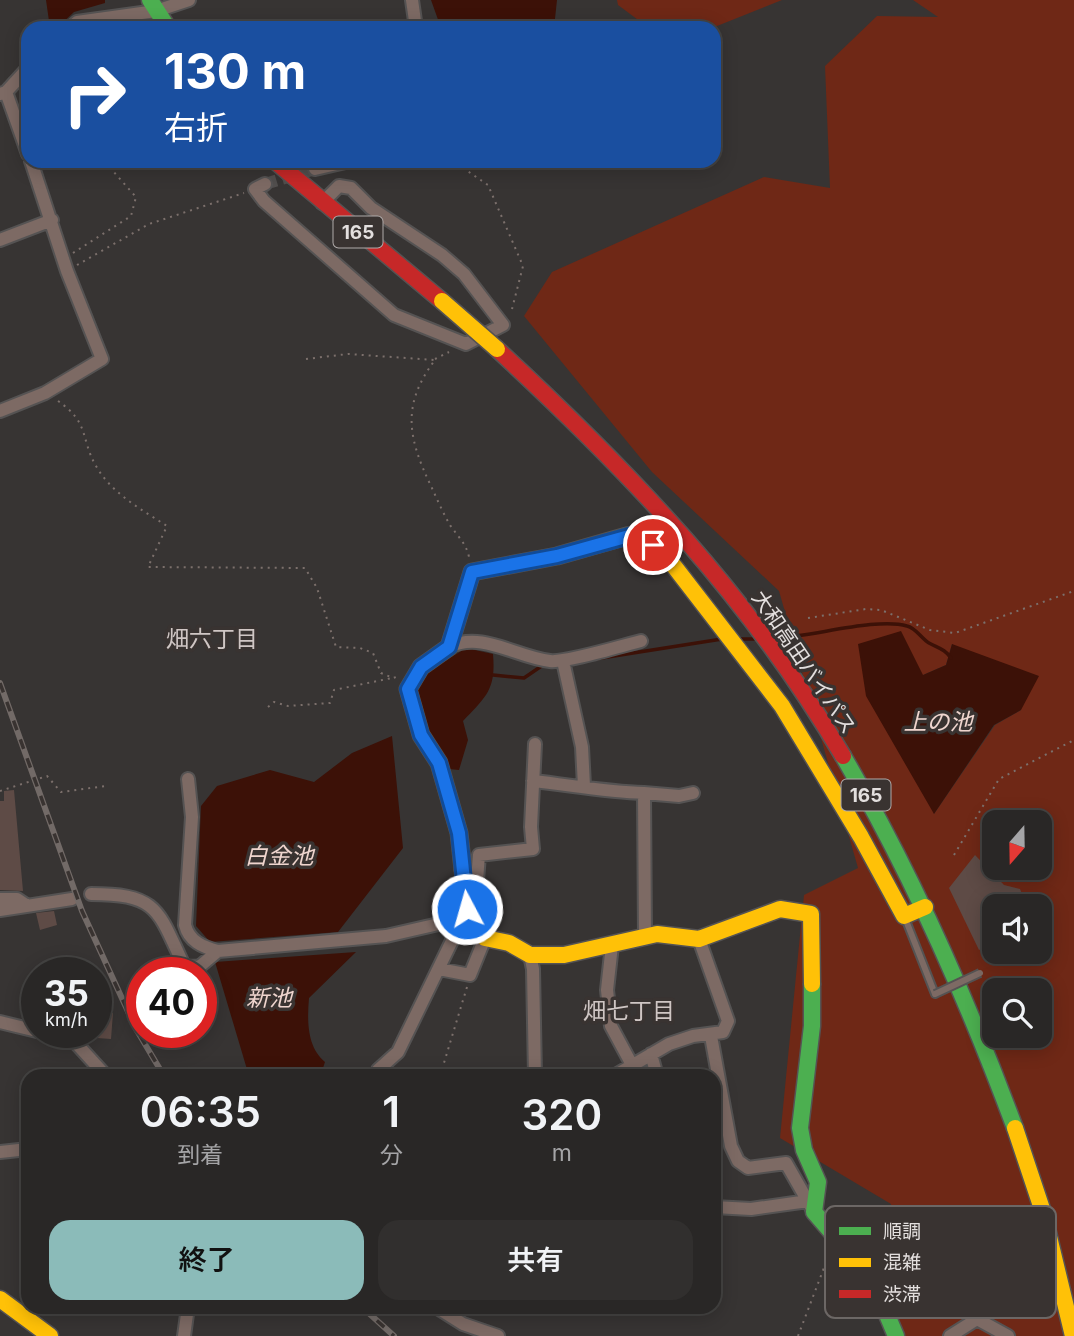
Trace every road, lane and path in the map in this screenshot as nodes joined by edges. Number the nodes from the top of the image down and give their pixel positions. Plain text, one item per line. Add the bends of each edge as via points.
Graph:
1 (189, 0) edge
2 (412, 0) edge
3 (153, 5) edge
4 (81, 21) edge
5 (163, 21) edge
6 (415, 21) edge
7 (21, 75) edge
8 (3, 93) edge
9 (21, 137) edge
10 (33, 168) edge
11 (110, 168) edge
12 (283, 168) edge
13 (319, 168) edge
14 (464, 168) edge
15 (315, 169) tunnel mouth
16 (260, 186) joint
17 (323, 203) junction
18 (52, 220) junction
19 (0, 240) edge
20 (65, 265) junction
21 (503, 325) junction
22 (306, 359) dead end
23 (45, 393) junction
24 (0, 411) edge
25 (687, 539) junction
26 (667, 557) junction
27 (472, 572) junction
28 (1074, 591) edge
29 (808, 618) dead end
30 (641, 641) dead end
31 (449, 647) junction
32 (563, 661) junction
33 (421, 667) junction
34 (393, 678) junction
35 (268, 707) dead end
36 (1074, 740) edge
37 (535, 744) dead end
38 (188, 779) dead end
39 (533, 781) junction
40 (106, 786) dead end
41 (584, 786) junction
42 (0, 791) edge
43 (644, 793) junction
44 (693, 793) dead end
45 (954, 855) dead end
46 (91, 894) dead end
47 (0, 899) edge
48 (72, 899) dead end
49 (26, 905) junction
50 (925, 907) junction
51 (0, 910) edge
52 (904, 916) junction
53 (467, 918) junction
54 (645, 937) junction
55 (485, 938) junction
56 (699, 939) junction
57 (612, 945) junction
58 (218, 951) junction
59 (530, 955) junction
60 (439, 969) junction
61 (980, 973) dead end
62 (470, 975) junction
63 (0, 1022) edge
64 (21, 1027) edge
65 (711, 1036) junction
66 (80, 1048) edge
67 (651, 1054) junction
68 (632, 1066) junction
69 (100, 1069) edge
70 (382, 1069) edge
71 (442, 1069) edge
72 (535, 1069) edge
73 (627, 1069) edge
74 (655, 1069) edge
75 (715, 1069) edge
76 (721, 1120) edge
77 (21, 1150) edge
78 (0, 1152) edge
79 (811, 1206) junction
80 (1041, 1206) edge
81 (721, 1207) edge
82 (825, 1222) edge
83 (825, 1266) edge
84 (1056, 1267) edge
85 (0, 1299) edge
86 (187, 1314) edge
87 (448, 1314) edge
88 (889, 1318) edge
89 (466, 1330) edge
90 (50, 1336) edge
91 (184, 1336) edge
92 (498, 1336) edge
93 (798, 1336) edge
94 (896, 1336) edge
95 (950, 1336) edge
96 (1008, 1336) edge
97 (1073, 1336) edge

1 - 3 street
2 - 6 street
3 - 4 street
3 - 5 main road
7 - 8 street
8 - 9 street
10 - 18 street
11 - 20 path via 136,197 131,216
12 - 17 main road, 大和高田バイパス / 165
13 - 15 street
14 - 21 path via 488,185 523,266 511,313
16 - 20 path via 149,223
16 - 21 street via 264,201 394,315 466,344
17 - 21 street via 340,186 351,188 371,208 464,274
17 - 25 main road, 大和高田バイパス / 165, bridge via 497,349 584,430
18 - 19 street
18 - 20 street
20 - 23 street via 102,359
22 - 27 path via 348,354 435,360 415,389 411,407 415,453 450,524 467,546
23 - 24 street
23 - 34 path via 69,409 85,429 96,466 127,501 167,526 148,567 305,568 317,588 336,647 373,653 381,673
25 - 26 street
25 - 50 main road, 大和高田バイパス / 165 via 814,709 879,815
26 - 27 main road via 640,533 557,556
26 - 52 main road via 782,706
27 - 31 main road
28 - 29 path via 955,633 930,630 881,610
30 - 32 street
31 - 32 street via 471,639
31 - 33 main road
32 - 41 street via 582,747
33 - 34 path
33 - 53 main road via 408,689 421,735 439,763 459,833
34 - 35 path via 334,690 330,703 288,706 274,702
36 - 45 path via 999,779
37 - 39 street
38 - 58 street via 192,817 185,925 197,943
39 - 41 street
39 - 53 street via 533,849 479,855
40 - 42 path via 61,792 47,776
41 - 43 street via 602,792
43 - 44 street
43 - 54 street
46 - 58 street via 121,894 149,904 163,921 184,966 199,967
47 - 49 street via 17,899
48 - 49 street
49 - 51 street
50 - 52 main road
50 - 80 main road, 大和高田バイパス / 165 via 964,991
52 - 61 lane, bridge via 935,995
53 - 55 main road
53 - 58 street via 386,936
53 - 60 street
54 - 56 main road
54 - 57 main road
55 - 59 main road via 509,943
55 - 62 street
56 - 65 street via 728,1021 723,1032
56 - 79 main road via 780,909 811,914 812,1026 800,1128 818,1182
57 - 59 main road via 564,956
57 - 68 street via 607,990 611,1026
59 - 72 street
60 - 62 street
60 - 70 street via 398,1052
62 - 71 path
63 - 64 street
65 - 67 street via 693,1036
65 - 75 street
66 - 69 street
67 - 68 street
67 - 74 street
68 - 73 street
76 - 79 street via 738,1161 748,1168 786,1163
77 - 78 street
79 - 81 street
79 - 82 main road
83 - 93 path
84 - 97 main road, 大和高田バイパス / 165
85 - 90 main road
86 - 91 street
87 - 89 street
88 - 94 main road
89 - 92 street
95 - 96 street via 976,1319

